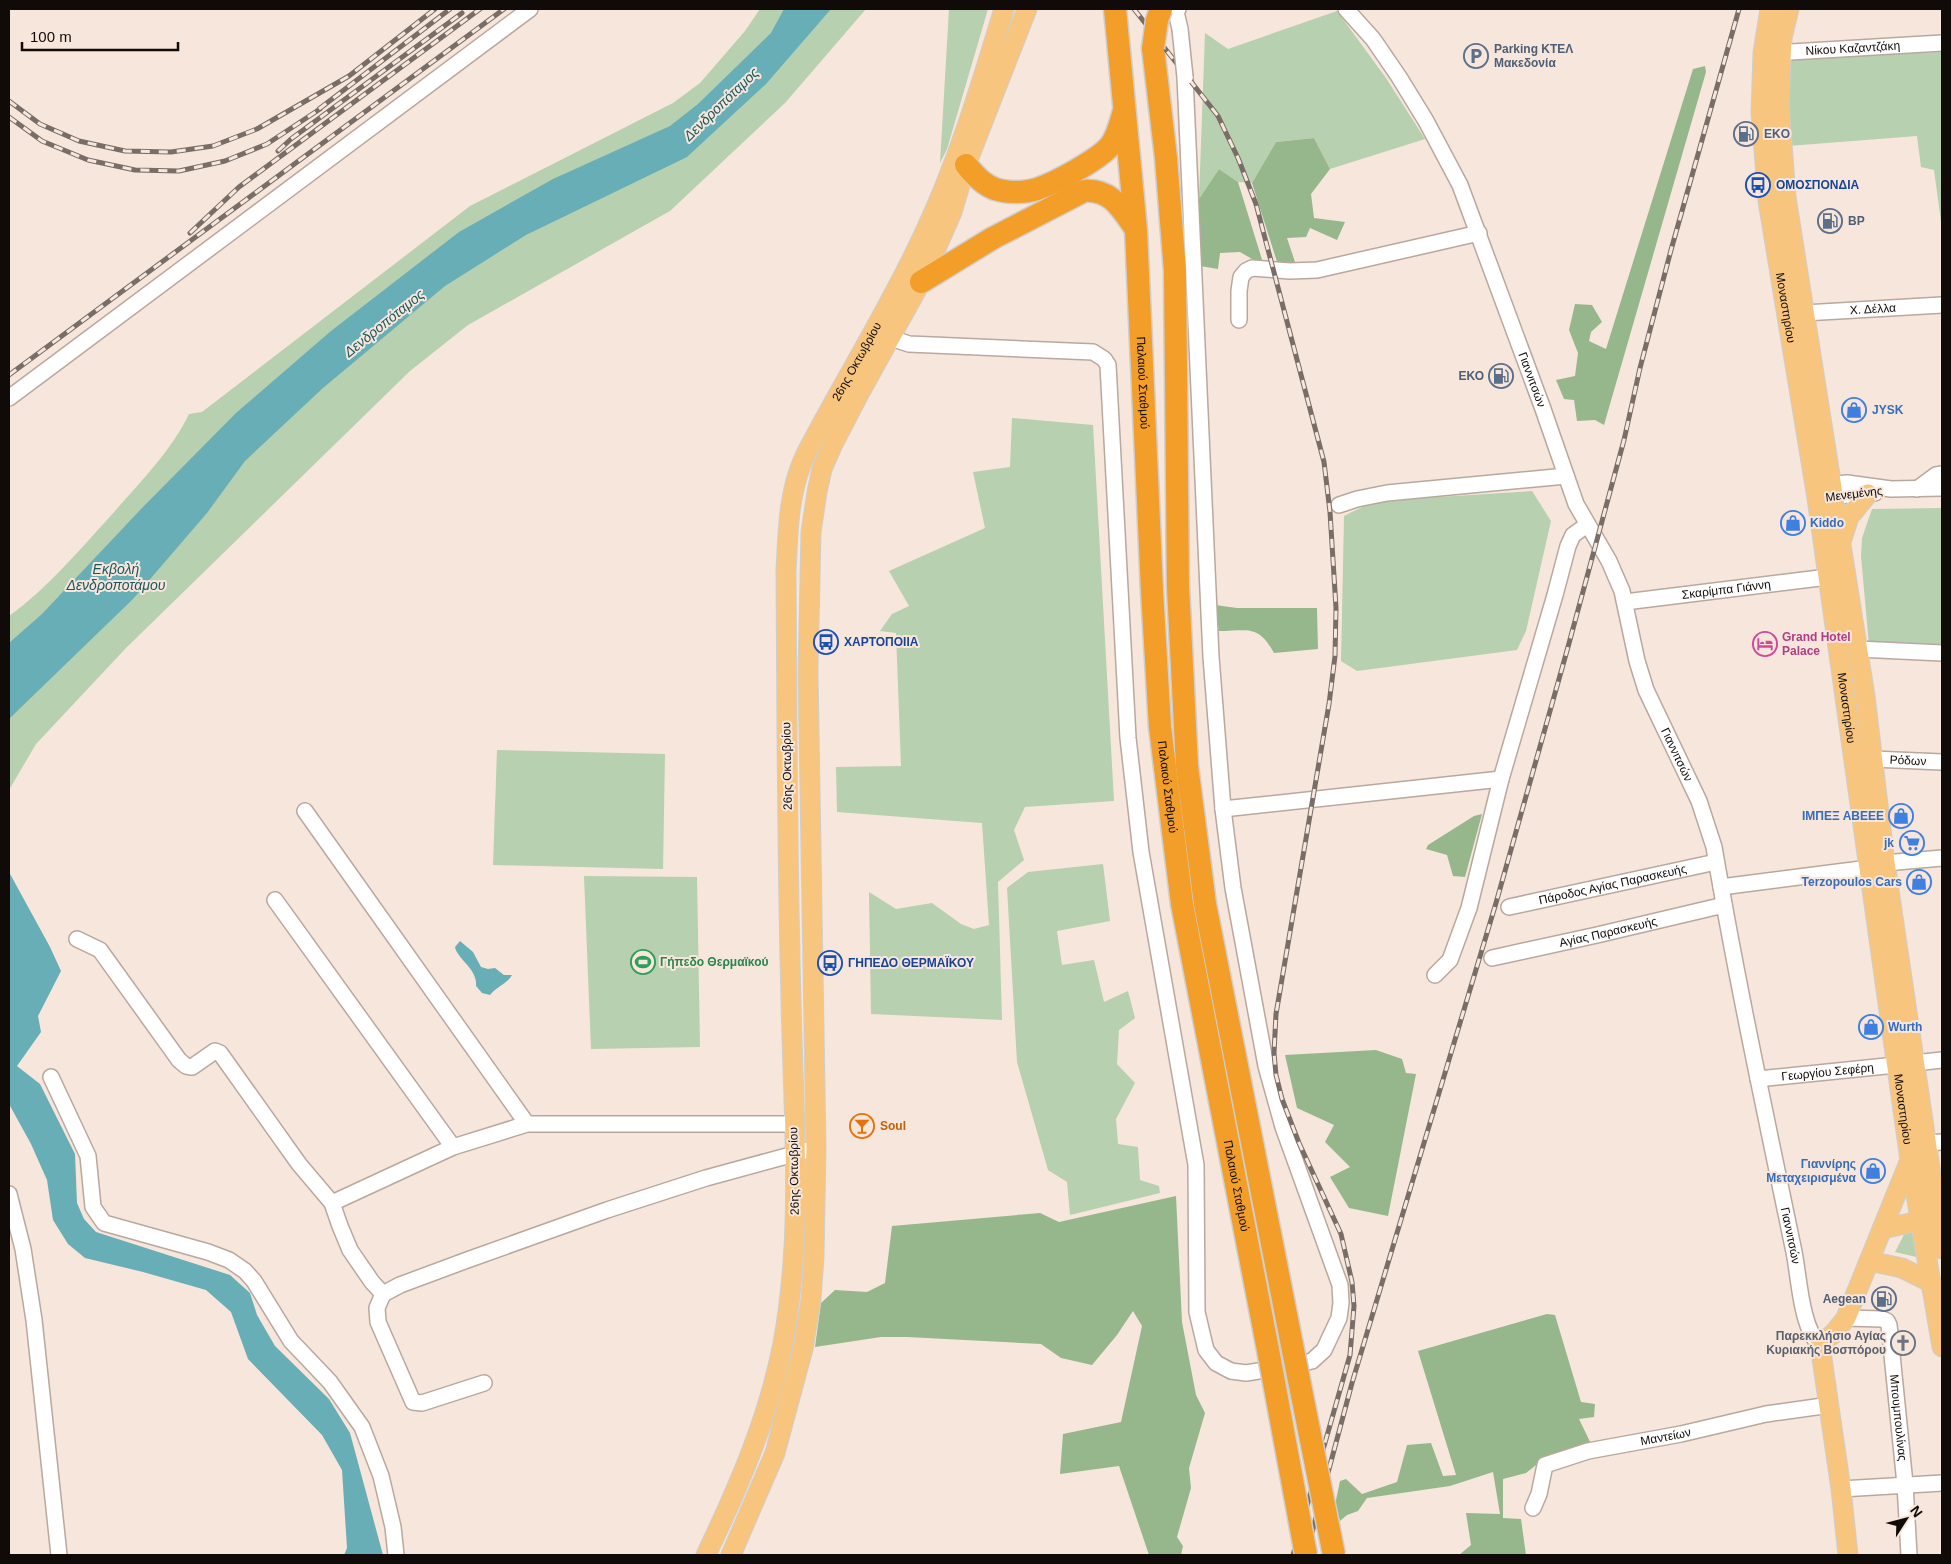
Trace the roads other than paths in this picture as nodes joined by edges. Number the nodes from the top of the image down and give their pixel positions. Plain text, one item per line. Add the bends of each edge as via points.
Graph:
1 (530, 9) edge
2 (1004, 9) edge
3 (1027, 9) edge
4 (1115, 9) edge
5 (1148, 9) edge
6 (1161, 9) edge
7 (1178, 9) edge
8 (1346, 9) edge
9 (1770, 9) edge
10 (1789, 9) edge
11 (1942, 43) edge
12 (1153, 48) junction
13 (1772, 53) junction
14 (1125, 106) junction
15 (966, 165) junction
16 (1136, 230) junction
17 (1479, 232) junction
18 (921, 282) junction
19 (1942, 305) edge
20 (1804, 313) junction
21 (1239, 320) dead end
22 (873, 331) junction
23 (890, 339) junction
24 (9, 398) edge
25 (1942, 474) edge
26 (1566, 476) junction
27 (1942, 488) edge
28 (1891, 489) junction
29 (1917, 489) junction
30 (1825, 491) junction
31 (1868, 494) junction
32 (1942, 498) edge
33 (1339, 505) dead end
34 (1587, 525) junction
35 (1842, 547) junction
36 (1828, 577) junction
37 (1625, 602) junction
38 (1858, 649) junction
39 (1942, 653) edge
40 (1873, 759) junction
41 (1942, 762) edge
42 (1501, 779) junction
43 (1223, 809) junction
44 (305, 811) dead end
45 (1942, 858) edge
46 (1716, 862) junction
47 (1877, 865) junction
48 (1721, 887) junction
49 (275, 900) dead end
50 (1724, 905) junction
51 (1509, 907) dead end
52 (77, 939) dead end
53 (1492, 958) dead end
54 (1435, 975) dead end
55 (1942, 1060) edge
56 (1905, 1064) junction
57 (51, 1078) dead end
58 (1758, 1079) junction
59 (527, 1124) junction
60 (794, 1124) junction
61 (1934, 1143) edge
62 (453, 1147) junction
63 (816, 1148) junction
64 (796, 1154) junction
65 (1910, 1160) junction
66 (9, 1194) edge
67 (332, 1203) junction
68 (1928, 1212) junction
69 (1885, 1222) junction
70 (1942, 1249) edge
71 (1869, 1261) junction
72 (1932, 1283) junction
73 (383, 1294) junction
74 (1846, 1318) junction
75 (1820, 1345) junction
76 (1942, 1347) edge
77 (484, 1383) dead end
78 (1830, 1405) junction
79 (1942, 1483) edge
80 (1906, 1484) junction
81 (1841, 1489) junction
82 (1533, 1508) dead end
83 (60, 1555) edge
84 (396, 1555) edge
85 (706, 1555) edge
86 (731, 1555) edge
87 (1306, 1555) edge
88 (1334, 1555) edge
89 (1848, 1555) edge
90 (1910, 1555) edge

1 - 24 street
2 - 22 main road, 26ης Οκτωβρίου via 984,78 945,186 924,234
3 - 15 main road, 26ης Οκτωβρίου
4 - 14 highway, Παλαιού Σταθμού
5 - 12 highway, bridge
6 - 12 highway, bridge
7 - 43 street, bridge via 1185,77 1211,657
8 - 17 street, Γιαννιτσών via 1373,39 1419,108 1457,178
9 - 13 main road, Μοναστηρίου
10 - 13 main road, Μοναστηρίου
11 - 13 street, Νίκου Καζαντζάκη
12 - 88 highway, Παλαιού Σταθμού, bridge via 1174,271 1178,587 1187,766 1205,904
13 - 20 main road, Μοναστηρίου via 1791,235
13 - 30 main road, Μοναστηρίου via 1761,113 1768,201
14 - 15 highway via 1110,146 1081,166 1037,189 1019,192 997,189 978,179
14 - 16 highway, Παλαιού Σταθμού
15 - 18 main road, 26ης Οκτωβρίου via 952,212
16 - 18 highway via 1114,199 1099,192 1084,191 993,238
16 - 87 highway, Παλαιού Σταθμού, bridge via 1160,727 1182,904
17 - 21 street via 1317,270 1252,268 1241,277
17 - 26 street, Γιαννιτσών
18 - 23 main road, 26ης Οκτωβρίου
19 - 20 street, Χ. Δέλλα
20 - 30 main road, Μοναστηρίου
22 - 23 street
22 - 60 main road, 26ης Οκτωβρίου via 802,462 789,518 787,701
23 - 43 street via 909,344 1093,352 1104,358 1108,365 1128,738 1141,852 1196,1165 1197,1312 1206,1350 1211,1357 1231,1370 1246,1372 1312,1361 1324,1350 1334,1331 1341,1303 1340,1285 1283,1127 1266,1066
23 - 63 main road, 26ης Οκτωβρίου via 858,394 822,469 811,532 808,671
25 - 29 street
26 - 33 street via 1387,493
26 - 34 street, Γιαννιτσών
27 - 29 street, Μενεμένης
28 - 29 street, Μενεμένης
28 - 30 street, Μενεμένης via 1847,483
28 - 31 street, Μενεμένης
29 - 32 street
30 - 31 street, Μενεμένης
30 - 35 main road, Μοναστηρίου
30 - 36 main road, Μοναστηρίου
31 - 35 main road via 1848,518
34 - 37 street, Γιαννιτσών via 1614,572
34 - 42 street via 1573,535 1568,546
35 - 38 main road, Μοναστηρίου
36 - 37 street, Σκαρίμπα Γιάννη
36 - 47 main road, Μοναστηρίου
37 - 46 street, Γιαννιτσών via 1644,684 1705,815
38 - 39 street
38 - 40 main road, Μοναστηρίου
40 - 41 street, Ρόδων
40 - 47 main road, Μοναστηρίου
42 - 43 street
42 - 54 street via 1469,908 1450,960
44 - 59 street
45 - 47 street
46 - 48 street, Γιαννιτσών
46 - 51 street, Πάροδος Αγίας Παρασκευής
47 - 48 street
47 - 56 main road, Μοναστηρίου
48 - 50 street, Γιαννιτσών
49 - 62 street
50 - 53 street, Αγίας Παρασκευής
50 - 58 street, Γιαννιτσών
52 - 67 street via 100,950 186,1066 192,1067 215,1051 220,1053 298,1164
55 - 56 street, Γεωργίου Σεφέρη
56 - 58 street, Γεωργίου Σεφέρη
56 - 61 main road, Μοναστηρίου
56 - 65 main road, Μοναστηρίου
57 - 84 street via 88,1156 93,1206 104,1223 208,1252 246,1271 291,1340 354,1413 369,1441 381,1476
58 - 75 street, Γιαννιτσών via 1806,1323
59 - 60 street
59 - 62 street
60 - 64 main road, 26ης Οκτωβρίου
61 - 68 main road, Μοναστηρίου
62 - 67 street
63 - 64 street
63 - 86 main road, 26ης Οκτωβρίου via 814,1258 803,1349 775,1453
64 - 73 street via 706,1178 608,1210
64 - 85 main road, 26ης Οκτωβρίου via 793,1270 778,1362 731,1504
65 - 68 main road, Μοναστηρίου
65 - 69 main road
66 - 83 street via 23,1249 34,1320
67 - 73 street via 350,1250
68 - 69 main road
68 - 70 main road, Μοναστηρίου
68 - 72 main road, Μοναστηρίου
69 - 71 main road
71 - 72 main road via 1902,1268
71 - 74 main road
72 - 76 main road, Μοναστηρίου
73 - 77 street via 377,1308 378,1322 414,1402 422,1404
74 - 75 main road
74 - 80 street, Μπουμπουλίνας via 1882,1318 1888,1323
75 - 78 main road, Γιαννιτσών
78 - 81 main road, Γιαννιτσών
78 - 82 street, Μαντείων via 1766,1414 1588,1452 1545,1465
79 - 80 street
80 - 81 street
80 - 90 street, Μπουμπουλίνας
81 - 89 main road, Γιαννιτσών

